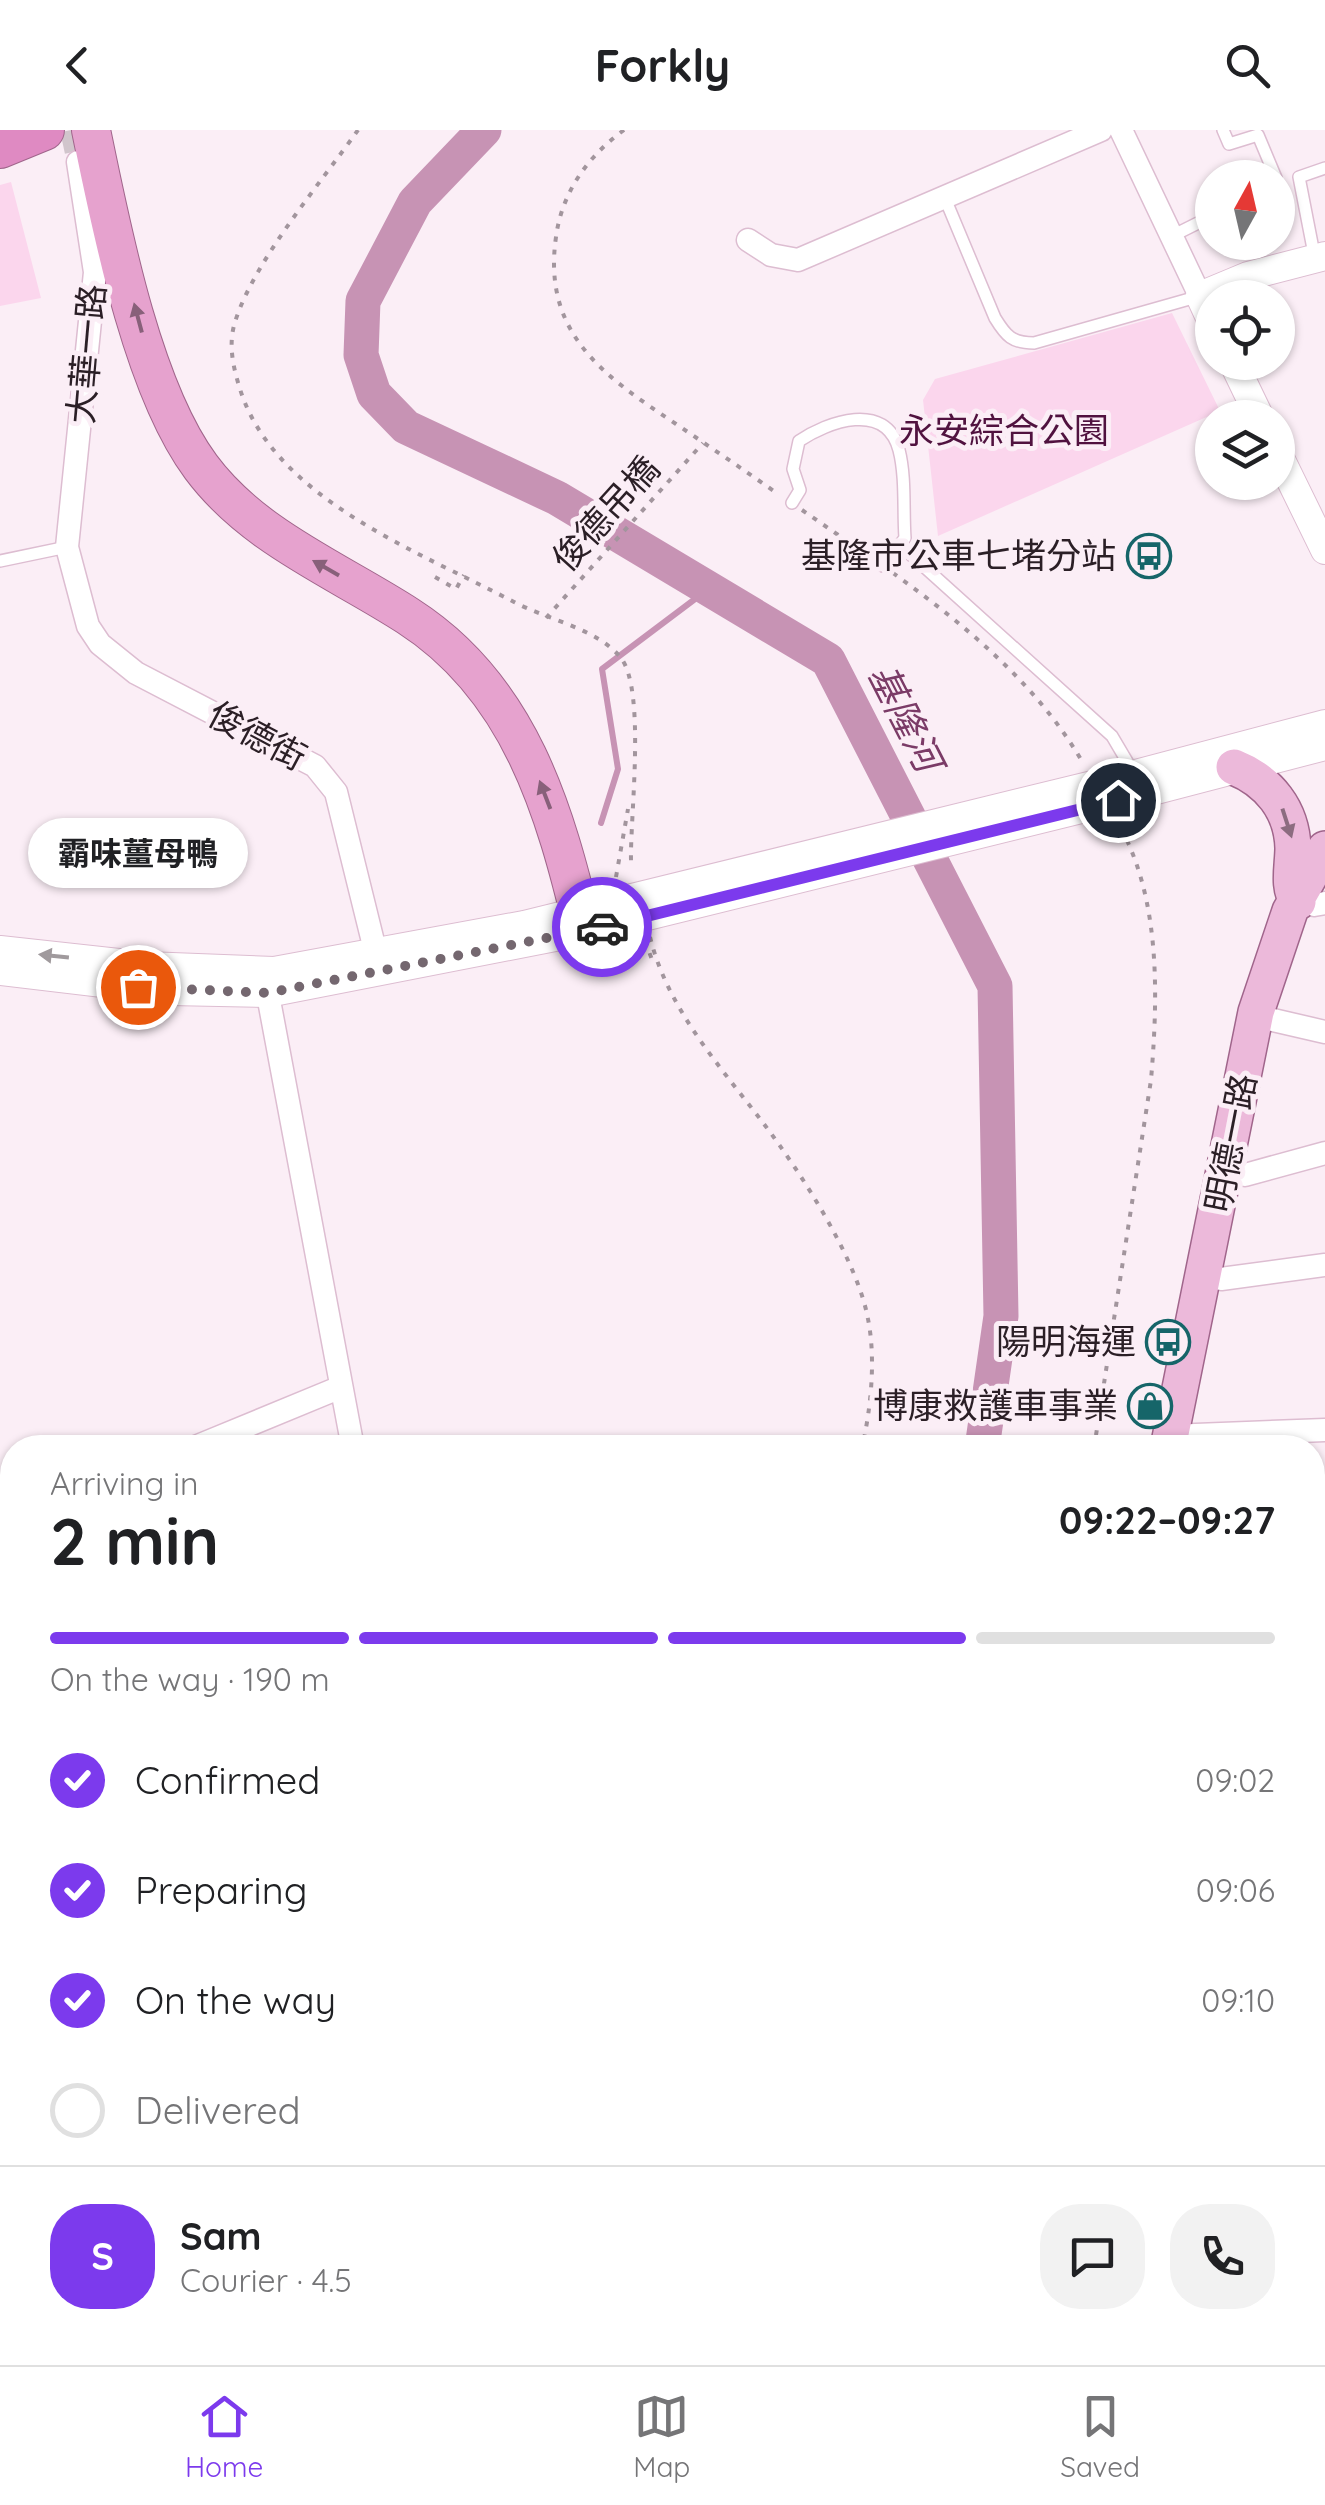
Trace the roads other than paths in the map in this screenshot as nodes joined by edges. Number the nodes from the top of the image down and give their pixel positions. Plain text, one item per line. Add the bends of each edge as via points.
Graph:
1 (44, 130) edge
2 (1101, 130) edge
3 (1121, 130) edge
4 (1223, 130) edge
5 (85, 146) edge
6 (0, 148) edge
7 (1268, 160) edge
8 (1325, 168) edge
9 (944, 196) junction
10 (1195, 224) edge
11 (1172, 236) junction
12 (748, 240) dead end
13 (1320, 258) edge
14 (1243, 280) edge
15 (1195, 285) edge
16 (1195, 311) edge
17 (1295, 489) edge
18 (792, 503) road end
19 (900, 545) junction
20 (67, 547) junction
21 (1325, 550) edge
22 (0, 561) edge
23 (883, 566) road end
24 (1325, 724) edge
25 (1325, 746) edge
26 (1234, 768) junction
27 (1123, 792) junction
28 (1325, 849) edge
29 (1315, 900) edge
30 (605, 915) junction
31 (0, 950) edge
32 (378, 964) junction
33 (0, 972) edge
34 (266, 982) junction
35 (1272, 1020) junction
36 (1325, 1032) edge
37 (1325, 1154) edge
38 (1235, 1174) junction
39 (1325, 1265) edge
40 (1221, 1279) junction
41 (342, 1388) junction
42 (1325, 1430) edge
43 (225, 1435) edge
44 (351, 1435) edge
45 (1179, 1435) edge
46 (1179, 1435) edge
47 (1263, 1435) edge

1 - 6 highway
2 - 9 street
3 - 11 street
4 - 7 lane via 1229,144 1258,136
5 - 20 street, 大華一路 via 95,272
30 -> 5 highway via 529,752 478,676 411,618 263,528 200,466 172,420
8 - 13 lane via 1299,177
9 - 12 street via 798,260 770,255
9 - 16 lane via 995,318 1017,343
10 - 11 lane
11 - 15 street
13 - 14 street
17 - 21 street
18 - 19 lane via 800,490 793,470 799,442 820,426 870,420 899,448 905,538
19 - 23 lane
19 - 27 lane via 1112,736
20 - 22 lane
20 - 32 street, 俊德街 via 88,626 116,658 328,779
24 - 27 street
25 - 26 street
26 - 27 street
26 -> 29 main road via 1263,782 1286,813
27 - 30 street, bridge
28 - 29 main road, 明德一路
29 - 35 main road, 明德一路
29 - 38 main road, 明德一路 via 1256,1012
30 - 32 street
34 -> 31 street
32 - 34 street
33 - 34 street via 170,990
34 - 41 street
35 - 36 street
35 - 38 main road, 明德一路
37 - 38 street
38 - 40 main road, 明德一路
38 - 45 main road, 明德一路
39 - 40 street
40 - 46 main road, 明德一路
41 - 43 street
41 - 44 street
42 - 47 street

